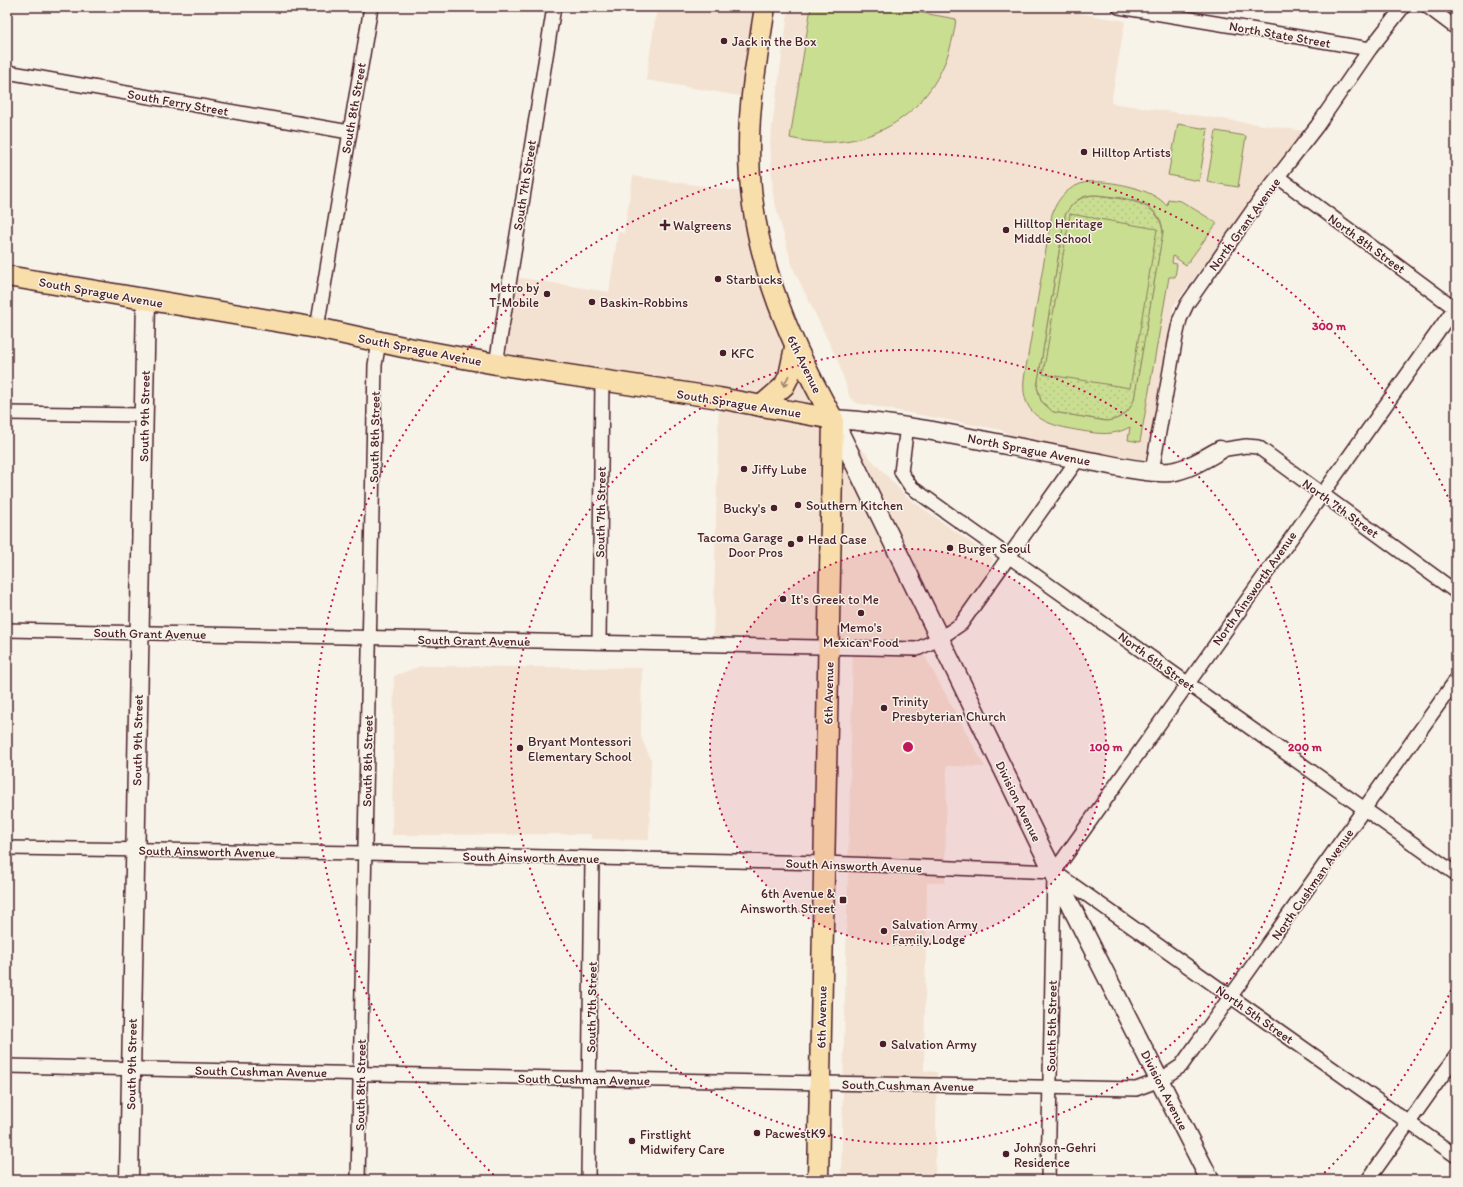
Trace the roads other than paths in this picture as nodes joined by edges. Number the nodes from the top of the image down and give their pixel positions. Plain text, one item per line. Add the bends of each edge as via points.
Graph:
1 (370, 7) edge
2 (554, 7) edge
3 (765, 7) edge
4 (1119, 7) edge
5 (1403, 7) edge
6 (1428, 7) edge
7 (1158, 10) edge
8 (1456, 28) edge
9 (1370, 49) junction
10 (7, 72) edge
11 (349, 132) junction
12 (1278, 177) junction
13 (7, 276) edge
14 (146, 300) junction
15 (1456, 308) edge
16 (316, 328) junction
17 (379, 342) junction
18 (796, 347) junction
19 (496, 364) junction
20 (602, 381) junction
21 (761, 406) junction
22 (7, 413) edge
23 (144, 415) junction
24 (833, 419) junction
25 (907, 426) junction
26 (1220, 450) joint
27 (1078, 459) junction
28 (1152, 471) junction
29 (1321, 495) junction
30 (1010, 556) junction
31 (1456, 592) edge
32 (7, 630) edge
33 (140, 633) junction
34 (369, 638) junction
35 (939, 640) junction
36 (599, 642) junction
37 (829, 647) junction
38 (1456, 680) edge
39 (1187, 683) junction
40 (1365, 809) junction
41 (7, 848) edge
42 (135, 850) junction
43 (364, 853) junction
44 (592, 859) junction
45 (824, 863) junction
46 (1054, 872) junction
47 (1456, 874) edge
48 (1231, 996) junction
49 (1456, 1056) edge
50 (7, 1066) edge
51 (131, 1069) junction
52 (361, 1073) junction
53 (590, 1080) junction
54 (1160, 1080) junction
55 (820, 1083) junction
56 (1050, 1087) junction
57 (1409, 1123) junction
58 (1456, 1156) edge
59 (129, 1180) edge
60 (358, 1180) edge
61 (588, 1180) edge
62 (818, 1180) edge
63 (1048, 1180) edge
64 (1210, 1180) edge
65 (1368, 1180) edge

1 - 11 street, South 8th Street
2 - 19 street, South 7th Street
3 - 18 main road, 6th Avenue via 752,98 750,181 755,226 765,265 774,296
4 - 7 street, North State Street
5 - 9 street, North Grant Avenue
6 - 8 street
7 - 9 street, North State Street
9 - 12 street, North Grant Avenue
10 - 11 street, South Ferry Street
11 - 16 street, South 8th Street
12 - 15 street, North 8th Street
12 - 28 street, North Grant Avenue via 1194,293 1184,312 1171,358
13 - 14 main road, South Sprague Avenue
14 - 16 main road, South Sprague Avenue
14 - 23 street, South 9th Street
15 - 29 street, North Ainsworth Avenue
16 - 17 main road, South Sprague Avenue
17 - 19 main road, South Sprague Avenue
17 - 34 street, South 8th Street via 375,365
18 -> 21 main road via 784,386
18 - 24 main road, 6th Avenue
19 - 20 main road, South Sprague Avenue
20 - 21 main road, South Sprague Avenue
20 - 36 street, South 7th Street
21 - 24 main road, South Sprague Avenue
22 - 23 street
23 - 33 street, South 9th Street
24 - 25 street, North Sprague Avenue
24 - 35 street, Division Avenue
24 - 37 main road, 6th Avenue
25 - 27 street, North Sprague Avenue
25 - 30 street, North 6th Street via 901,472 911,487
26 - 28 street, North Sprague Avenue via 1184,469
26 - 29 street, North 7th Street via 1258,447
27 - 28 street, North Sprague Avenue
27 - 30 street
29 - 31 street, North 7th Street
29 - 39 street, North Ainsworth Avenue
30 - 35 street via 961,624
30 - 39 street, North 6th Street
32 - 33 street, South Grant Avenue
33 - 34 street, South Grant Avenue
33 - 42 street, South 9th Street
34 - 36 street, South Grant Avenue
34 - 43 street, South 8th Street
35 - 37 street, South Grant Avenue via 917,649
35 - 46 street, Division Avenue
36 - 37 street, South Grant Avenue
37 - 45 main road, 6th Avenue
38 - 40 street, North Cushman Avenue
39 - 40 street, North 6th Street
39 - 46 street, North Ainsworth Avenue
40 - 47 street, North 6th Street
40 - 48 street, North Cushman Avenue
41 - 42 street, South Ainsworth Avenue
42 - 43 street, South Ainsworth Avenue
42 - 51 street, South 9th Street
43 - 44 street, South Ainsworth Avenue
43 - 52 street, South 8th Street
44 - 45 street, South Ainsworth Avenue
44 - 53 street, South 7th Street
45 - 46 street, South Ainsworth Avenue
45 - 55 main road, 6th Avenue
46 - 48 street, North 5th Street
46 - 54 street, Division Avenue
46 - 56 street, South 5th Street
48 - 54 street, North Cushman Avenue via 1181,1066
48 - 57 street, North 5th Street
49 - 57 street
50 - 51 street, South Cushman Avenue
51 - 52 street, South Cushman Avenue
51 - 59 street, South 9th Street
52 - 53 street, South Cushman Avenue
52 - 60 street, South 8th Street
53 - 55 street, South Cushman Avenue
53 - 61 street, South 7th Street
54 - 56 street, South Cushman Avenue via 1136,1088
54 - 64 street, Division Avenue
55 - 56 street, South Cushman Avenue
55 - 62 main road, 6th Avenue
56 - 63 street, South 5th Street
57 - 58 street, North 5th Street
57 - 65 street

